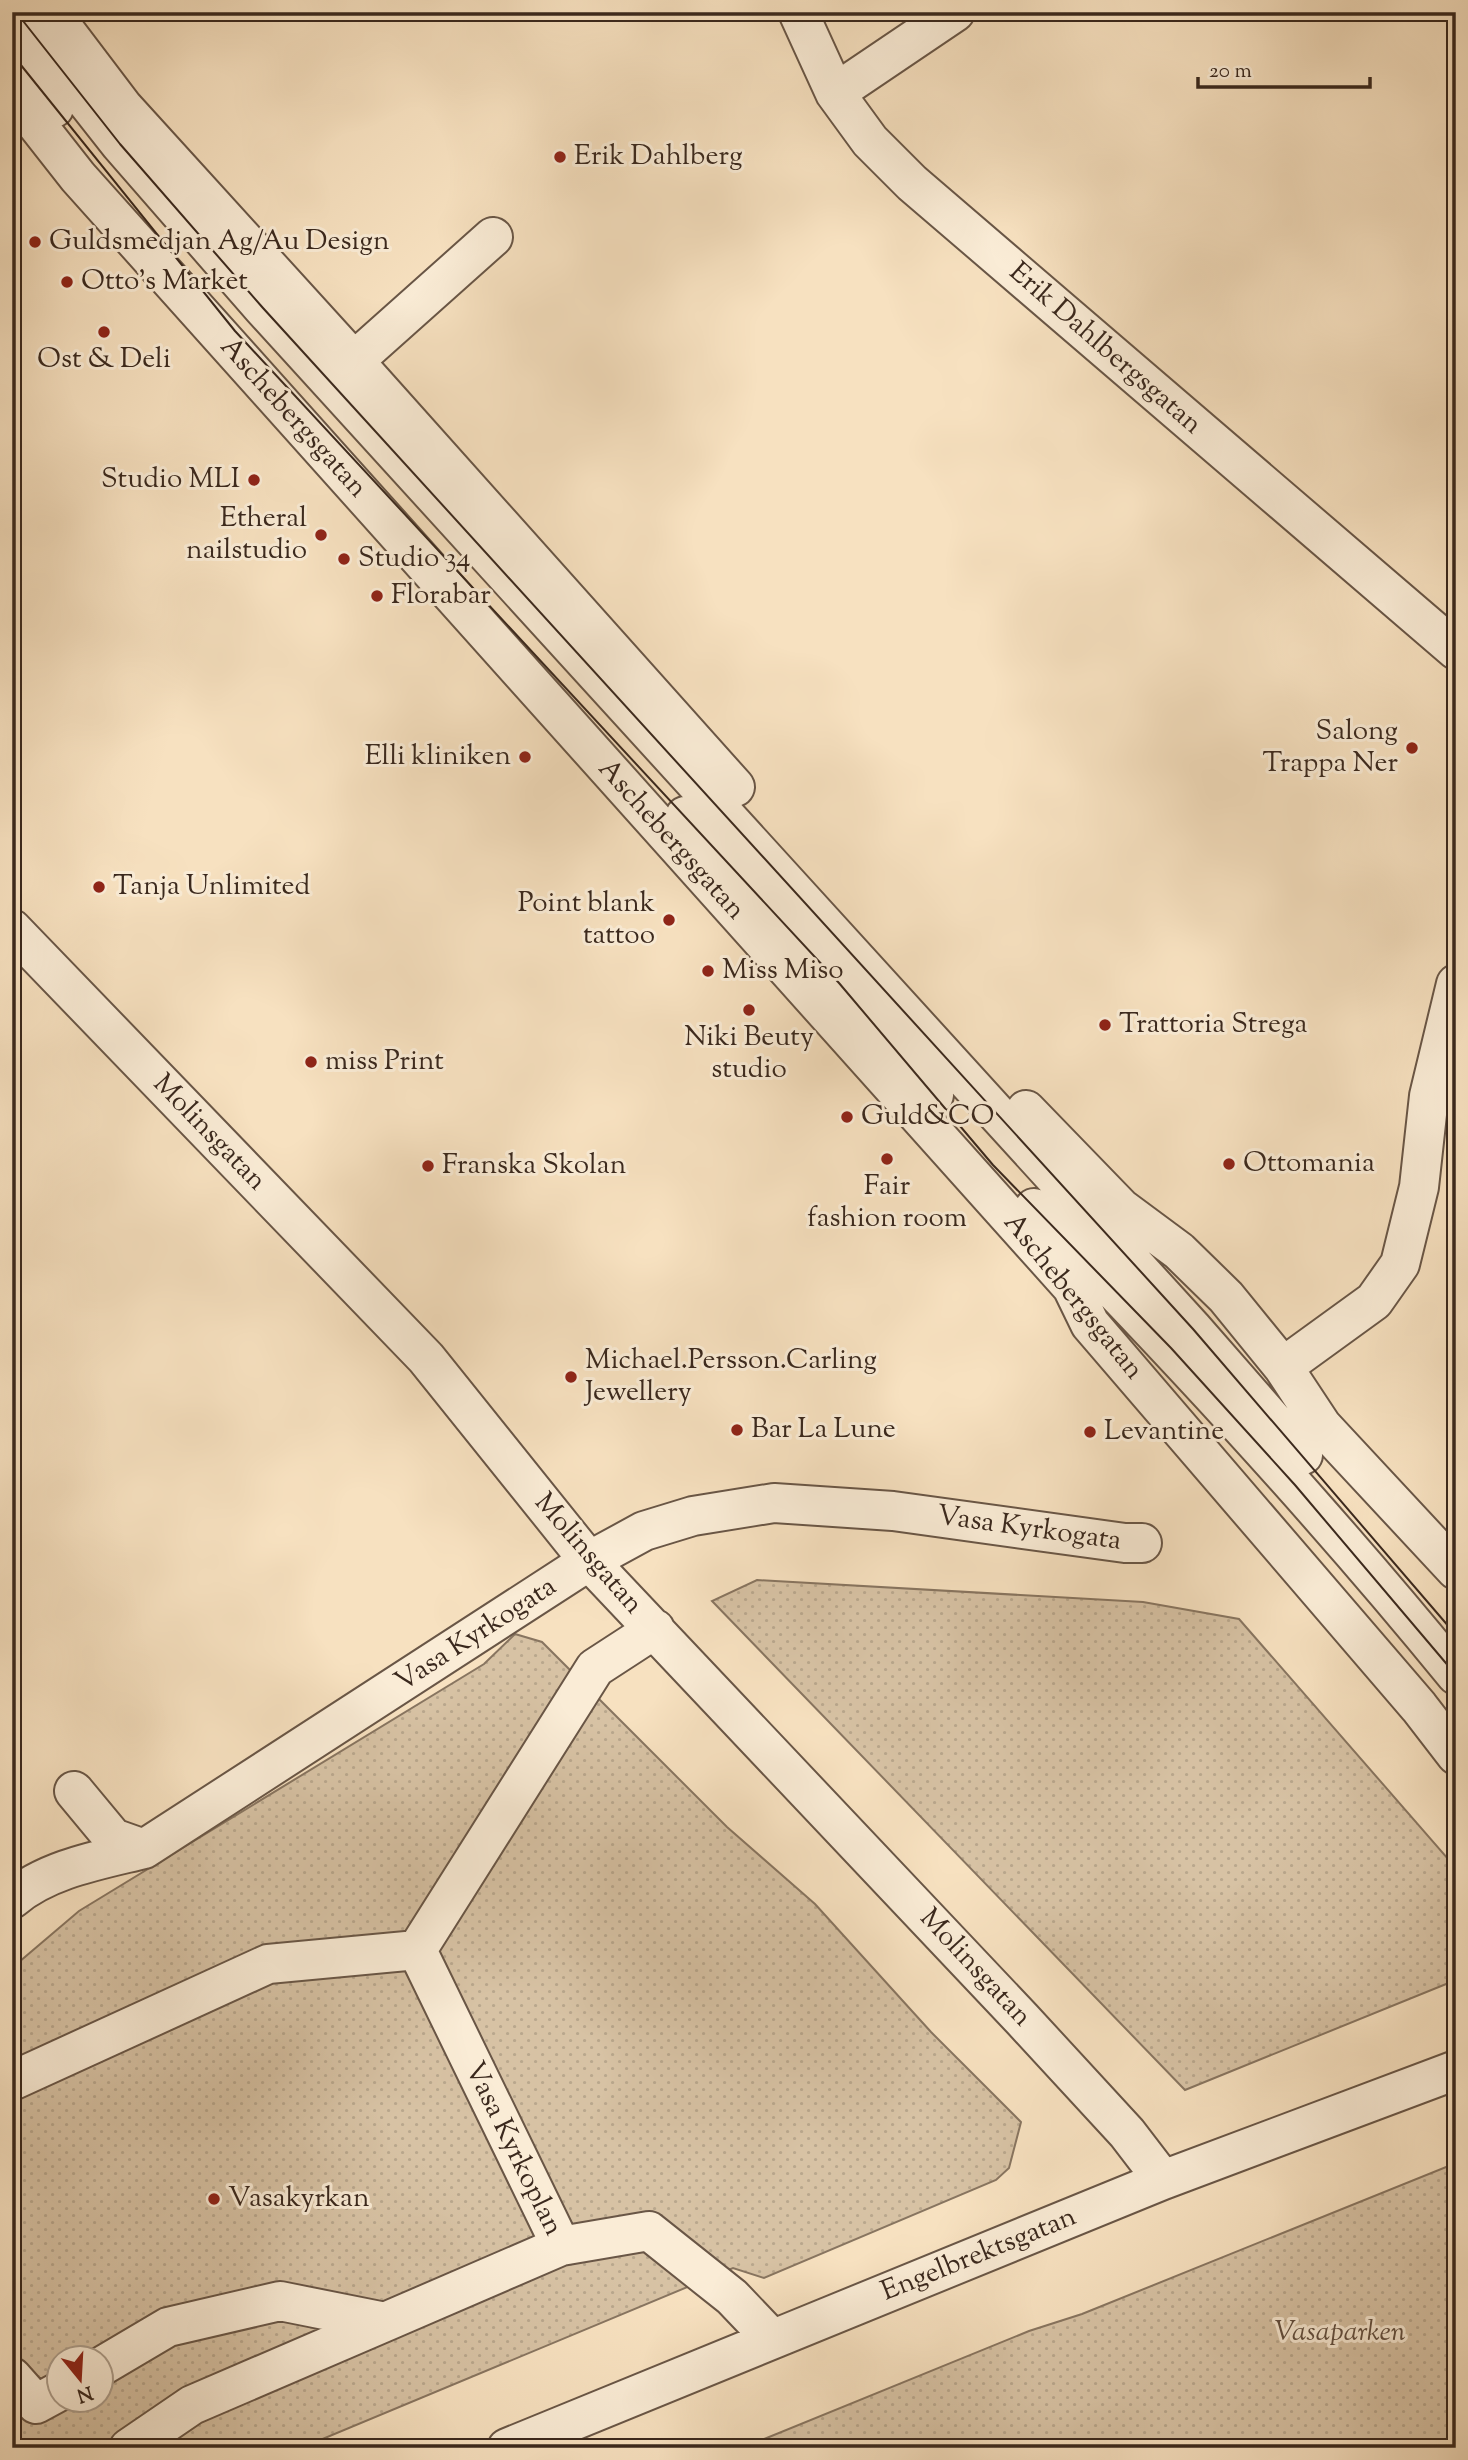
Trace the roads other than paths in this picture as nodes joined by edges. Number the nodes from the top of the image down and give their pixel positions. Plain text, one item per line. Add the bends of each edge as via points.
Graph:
1 (16, 12) edge
2 (51, 12) edge
3 (797, 12) edge
4 (955, 12) edge
5 (12, 54) edge
6 (12, 93) edge
7 (835, 93) junction
8 (493, 237) dead end
9 (354, 361) junction
10 (1456, 650) edge
11 (12, 929) edge
12 (1456, 984) edge
13 (1283, 1367) junction
14 (1142, 1543) dead end
15 (589, 1561) junction
16 (1456, 1570) edge
17 (655, 1629) junction
18 (1456, 1635) edge
19 (1456, 1675) edge
20 (1456, 1755) edge
21 (74, 1791) dead end
22 (144, 1849) junction
23 (12, 1899) edge
24 (417, 1950) junction
25 (1456, 2070) edge
26 (12, 2081) edge
27 (1163, 2180) junction
28 (561, 2246) junction
29 (385, 2322) junction
30 (772, 2339) junction
31 (116, 2358) edge
32 (12, 2377) edge
33 (46, 2398) edge
34 (129, 2448) edge
35 (507, 2448) edge

1 - 18 street via 120,145 263,308 1193,1329
2 - 9 street via 122,107
3 - 7 street, Erik Dahlbergsgatan
4 - 7 street
5 - 19 street via 235,331 839,983 993,1165 1295,1485
6 - 20 street, Aschebergsgatan via 88,188 1072,1287 1090,1324
7 - 10 street, Erik Dahlbergsgatan via 870,141 912,183
8 - 9 street
9 - 13 street via 984,1067 1121,1208 1179,1251 1226,1297
11 - 15 street, Molinsgatan via 426,1358
12 - 13 street via 1429,1096 1419,1187 1400,1264 1374,1301
13 - 16 street via 1322,1426
14 - 15 street, Vasa Kyrkogata via 893,1511 774,1503 693,1516 643,1531
15 - 17 street, Molinsgatan
15 - 22 street, Vasa Kyrkogata
17 - 24 street via 595,1668
17 - 27 street, Molinsgatan via 1127,2133
21 - 22 street via 113,1838
22 - 23 street, Vasa Kyrkogata via 29,1884
24 - 26 street via 268,1964
24 - 28 street, Vasa Kyrkoplan
25 - 27 street, Engelbrektsgatan
27 - 30 street, Engelbrektsgatan
28 - 29 street, Vasa Kyrkoplan
28 - 30 street via 649,2231 732,2297
29 - 31 street via 280,2301 168,2327
29 - 34 street, Vasa Kyrkoplan via 191,2405
30 - 35 street, Engelbrektsgatan
32 - 33 street via 36,2404

